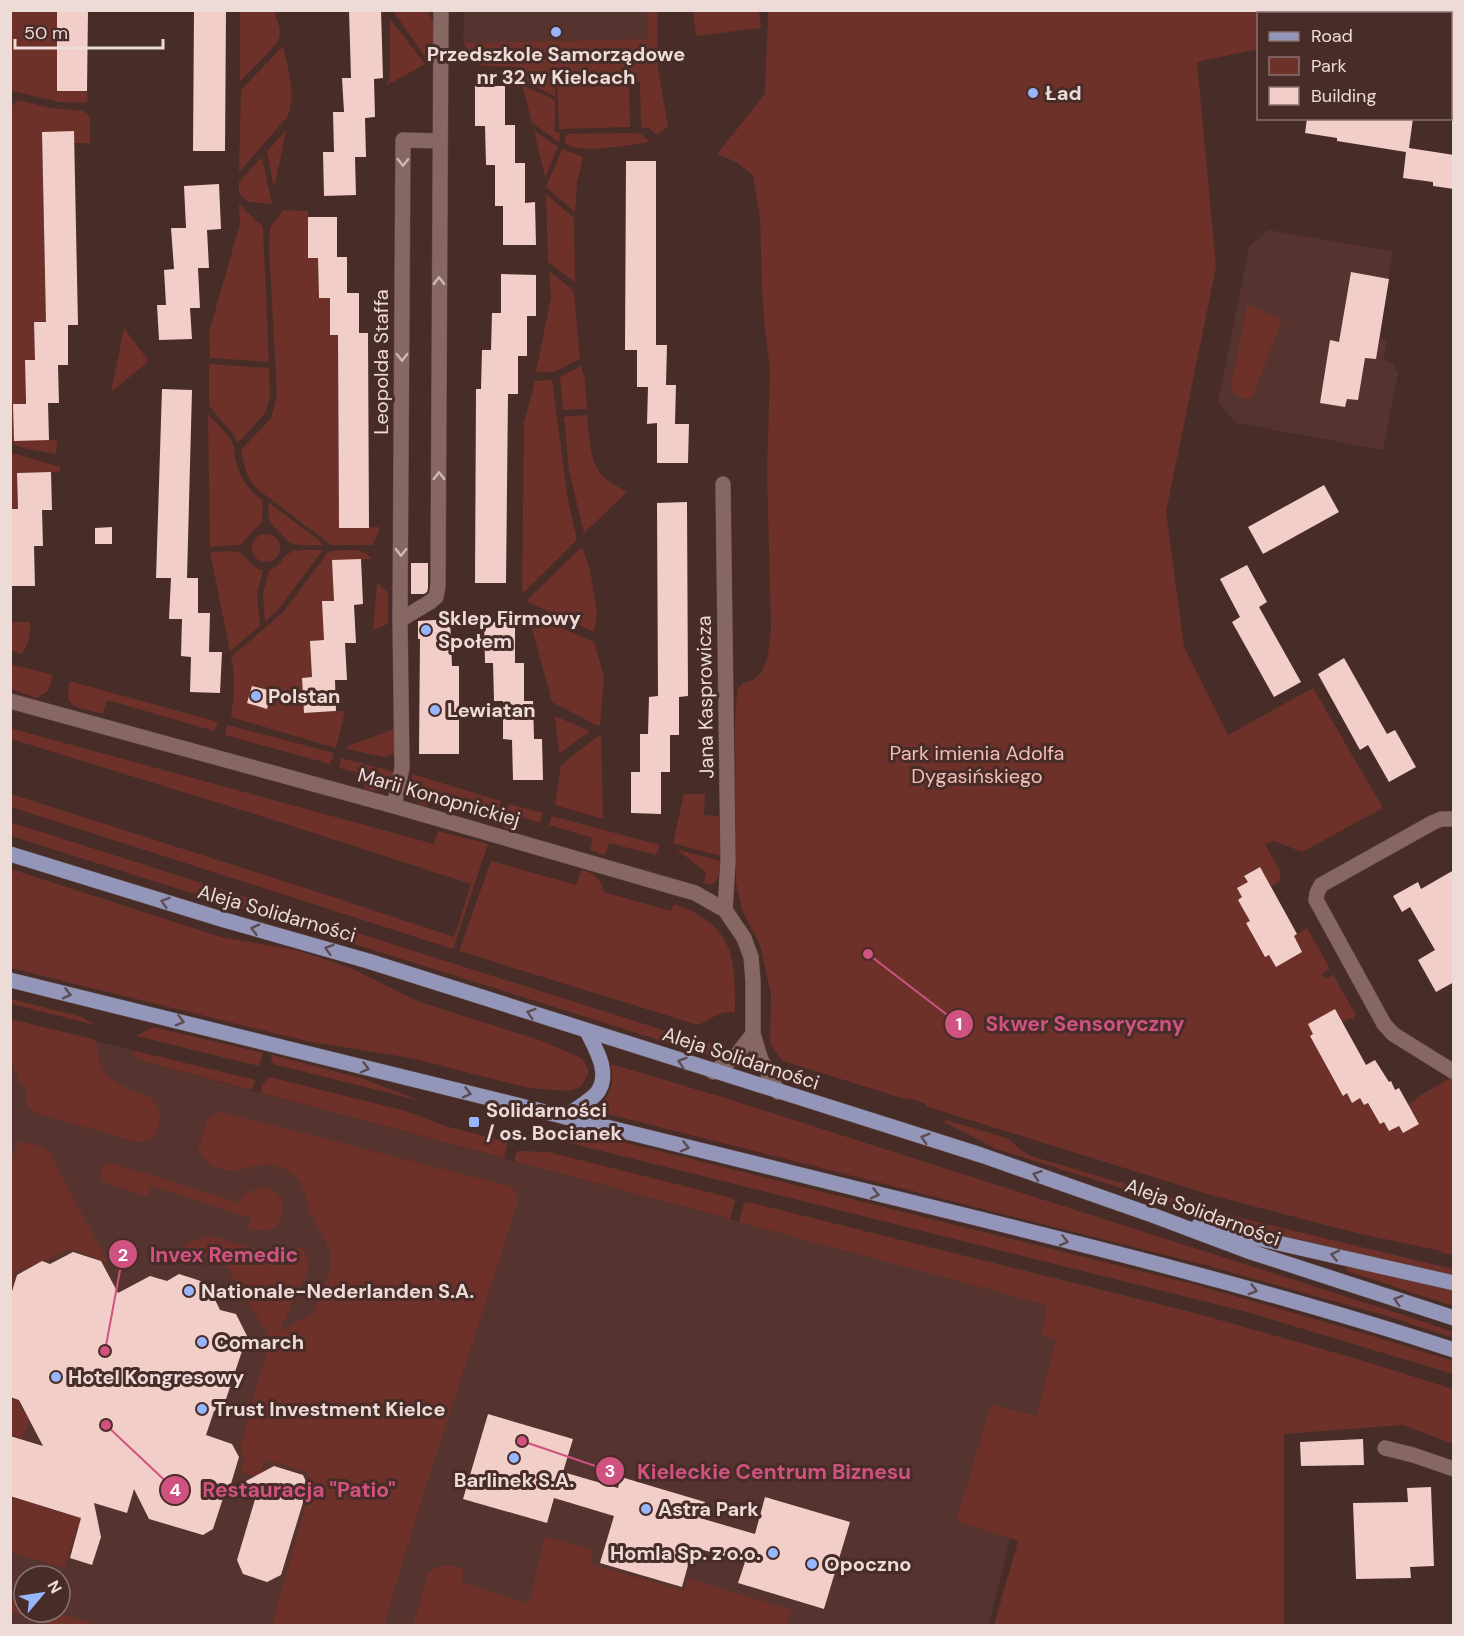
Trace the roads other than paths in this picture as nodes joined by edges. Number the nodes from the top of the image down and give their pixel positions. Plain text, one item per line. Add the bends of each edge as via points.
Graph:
1 (441, 10) edge
2 (440, 141) junction
3 (723, 483) dead end
4 (400, 620) junction
5 (10, 700) edge
6 (394, 806) junction
7 (1454, 819) edge
8 (10, 854) edge
9 (725, 910) junction
10 (10, 980) edge
11 (586, 1031) junction
12 (753, 1034) junction
13 (713, 1072) junction
14 (1454, 1072) edge
15 (778, 1092) junction
16 (565, 1117) junction
17 (1152, 1215) junction
18 (1454, 1283) edge
19 (1454, 1318) edge
20 (1454, 1350) edge
21 (1385, 1448) dead end
22 (1454, 1469) edge

1 - 2 street
4 -> 2 street via 436,597 438,586
2 -> 4 street, Leopolda Staffa via 403,140
3 - 9 street, Jana Kasprowicza via 728,861
4 - 6 street, Leopolda Staffa via 402,768
5 - 6 street, Marii Konopnickiej
6 - 9 street, Marii Konopnickiej via 695,893
7 - 14 street via 1440,819 1321,885 1316,900 1384,1024 1393,1034
11 -> 8 main road, Aleja Solidarności
9 - 12 street, Marii Konopnickiej via 744,938 751,957
10 -> 16 main road
13 -> 11 main road, Aleja Solidarności
11 - 16 main road via 601,1062 600,1090
12 - 13 street via 735,1057
12 - 15 street, Marii Konopnickiej
13 - 15 main road, Aleja Solidarności
17 -> 15 main road, Aleja Solidarności via 981,1155
16 -> 20 main road via 1200,1275
18 -> 17 main road
19 -> 17 main road, Aleja Solidarności via 1248,1251
21 - 22 street

